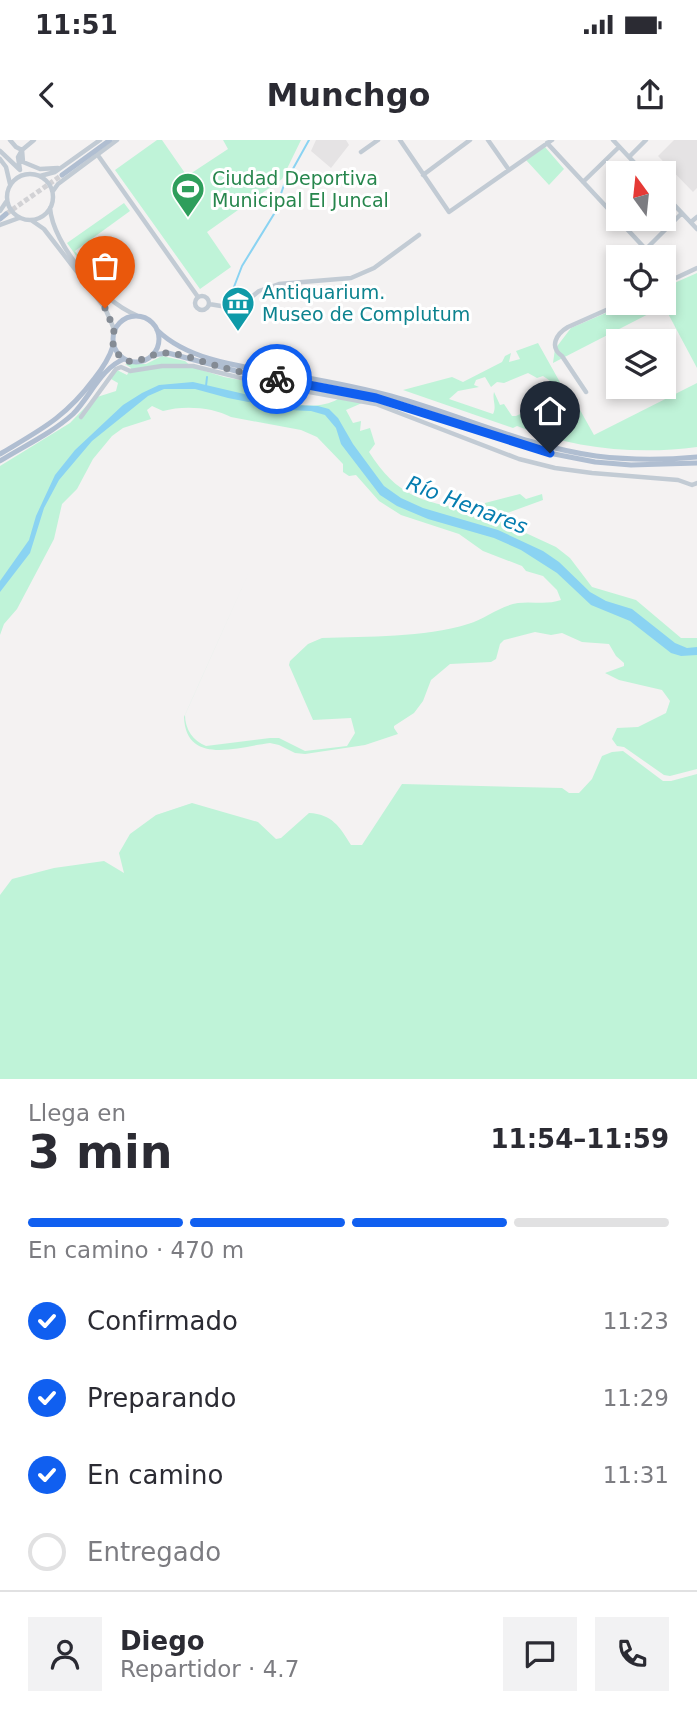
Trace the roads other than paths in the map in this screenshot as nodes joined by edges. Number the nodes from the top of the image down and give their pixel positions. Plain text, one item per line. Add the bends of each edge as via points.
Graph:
1 (10, 140) edge
2 (34, 140) edge
3 (100, 140) edge
4 (110, 140) edge
5 (117, 140) edge
6 (378, 140) edge
7 (400, 140) edge
8 (470, 140) edge
9 (488, 140) edge
10 (613, 140) edge
11 (646, 140) edge
12 (549, 142) edge
13 (619, 147) junction
14 (0, 149) edge
15 (22, 150) junction
16 (361, 152) dead end
17 (97, 154) junction
18 (629, 157) junction
19 (0, 159) edge
20 (633, 161) edge
21 (63, 167) junction
22 (20, 170) junction
23 (509, 170) junction
24 (26, 174) junction
25 (62, 175) tunnel mouth
26 (424, 175) junction
27 (40, 176) junction
28 (583, 182) junction
29 (10, 185) junction
30 (52, 192) junction
31 (7, 201) junction
32 (606, 204) edge
33 (676, 207) edge
34 (50, 208) junction
35 (3, 213) edge
36 (682, 213) junction
37 (697, 217) edge
38 (20, 218) junction
39 (0, 219) edge
40 (31, 220) junction
41 (691, 222) junction
42 (0, 225) edge
43 (697, 229) edge
44 (629, 231) edge
45 (419, 236) dead end
46 (642, 245) edge
47 (650, 245) edge
48 (697, 268) edge
49 (676, 278) edge
50 (198, 297) junction
51 (209, 304) junction
52 (606, 310) edge
53 (136, 315) junction
54 (114, 329) junction
55 (157, 330) junction
56 (113, 346) junction
57 (152, 355) junction
58 (124, 359) junction
59 (586, 392) dead end
60 (81, 417) dead end
61 (0, 454) edge
62 (697, 457) edge
63 (0, 461) edge
64 (697, 463) edge
65 (697, 483) edge

1 - 15 street
2 - 15 street
3 - 21 street
4 - 25 main road
5 - 17 street
6 - 16 street
7 - 26 street
8 - 26 street
9 - 23 street
10 - 13 street
11 - 18 street
12 - 23 street
12 - 28 street
13 - 18 street
13 - 28 street
14 - 22 street
15 - 21 street via 21,158 30,166
15 - 22 street
17 - 30 street
17 - 50 street
18 - 20 street
19 - 29 street
21 - 27 street
22 - 24 street
23 - 26 street via 449,212
24 - 27 street
24 - 29 street
27 - 30 street
28 - 32 street
29 - 31 street
30 - 34 street
31 - 35 street
31 - 38 street
33 - 36 street
34 - 40 street
34 - 53 street via 52,224 76,262 106,295
35 - 39 main road
36 - 41 street
36 - 47 street
37 - 41 street
38 - 40 street
38 - 42 street
40 - 54 street via 44,229 105,308
41 - 43 street
44 - 46 street
45 - 51 street via 362,275 279,284 243,304
48 - 49 street
50 - 51 street via 206,297
50 - 51 street via 194,303 198,310
52 - 59 street via 561,331 554,345
53 - 54 main road
53 - 55 main road via 149,319
54 - 56 main road
55 - 57 main road via 159,339
55 - 62 main road via 172,342 218,360 377,393 552,448 596,456
56 - 58 main road
56 - 61 main road via 103,368 69,410
57 - 58 main road via 138,362
57 - 64 main road via 168,353 376,398 550,453 631,465
58 - 63 main road via 107,370 64,422
60 - 65 street via 116,369 193,366 376,404 519,459 555,468

